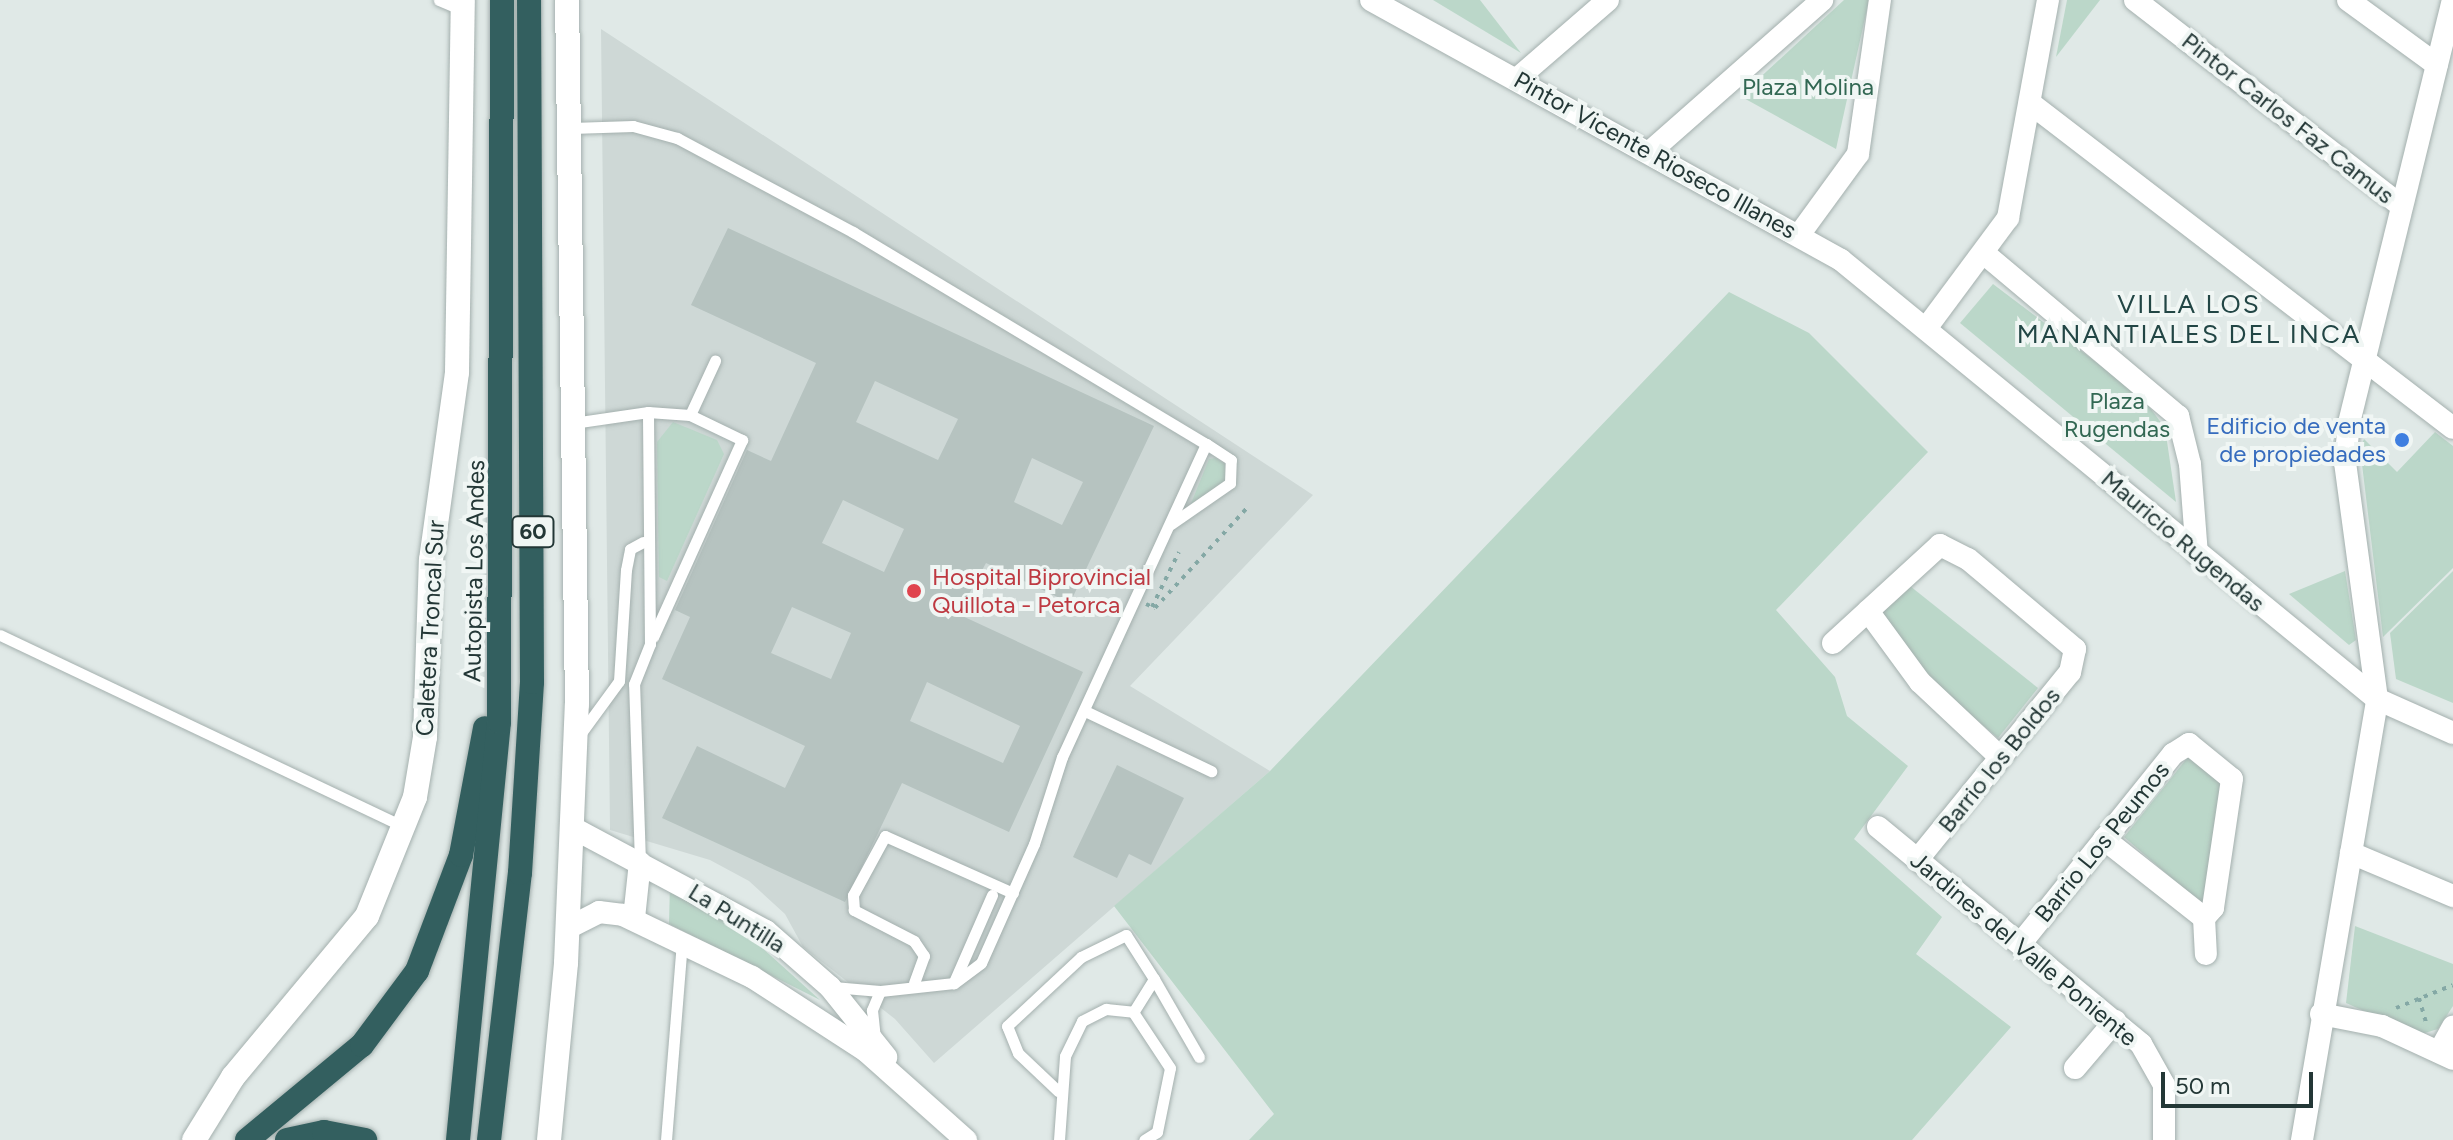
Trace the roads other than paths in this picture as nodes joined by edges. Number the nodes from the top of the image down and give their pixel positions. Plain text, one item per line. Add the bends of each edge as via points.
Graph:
1 (439, 0) edge
2 (502, 0) edge
3 (529, 0) edge
4 (567, 0) edge
5 (1371, 0) edge
6 (1608, 0) edge
7 (1822, 0) edge
8 (1880, 0) edge
9 (2048, 0) edge
10 (2135, 0) edge
11 (2348, 0) edge
12 (2453, 1) edge
13 (463, 5) edge
14 (1403, 6) edge
15 (2437, 65) junction
16 (1518, 78) junction
17 (2030, 103) junction
18 (571, 128) junction
19 (1652, 150) junction
20 (2402, 206) junction
21 (1799, 235) junction
22 (1986, 255) junction
23 (1927, 327) junction
24 (2365, 360) junction
25 (715, 361) dead end
26 (648, 412) junction
27 (690, 415) junction
28 (573, 423) junction
29 (2453, 428) edge
30 (1206, 444) junction
31 (1170, 524) junction
32 (643, 542) dead end
33 (2197, 554) junction
34 (1868, 611) junction
35 (502, 619) junction
36 (0, 635) edge
37 (1833, 643) dead end
38 (650, 644) junction
39 (2377, 699) junction
40 (1085, 711) junction
41 (2453, 733) edge
42 (576, 740) junction
43 (2000, 757) junction
44 (1211, 771) dead end
45 (1878, 827) dead end
46 (406, 828) junction
47 (573, 828) junction
48 (2104, 839) junction
49 (2351, 853) junction
50 (1917, 860) junction
51 (640, 862) junction
52 (1013, 893) junction
53 (992, 895) dead end
54 (2453, 896) edge
55 (634, 918) junction
56 (2204, 918) junction
57 (568, 928) junction
58 (682, 942) junction
59 (2021, 943) junction
60 (2206, 954) dead end
61 (1154, 979) junction
62 (914, 983) junction
63 (954, 983) junction
64 (830, 987) junction
65 (880, 991) junction
66 (1133, 1012) junction
67 (2321, 1014) junction
68 (2115, 1021) junction
69 (2453, 1027) edge
70 (876, 1044) junction
71 (2446, 1056) edge
72 (1199, 1057) dead end
73 (2075, 1068) dead end
74 (904, 1080) junction
75 (1058, 1091) junction
76 (2166, 1133) edge
77 (1159, 1136) edge
78 (1057, 1139) edge
79 (2306, 1139) edge
80 (194, 1140) edge
81 (247, 1140) edge
82 (287, 1140) edge
83 (365, 1140) edge
84 (458, 1140) edge
85 (489, 1140) edge
86 (549, 1140) edge
87 (666, 1140) edge
88 (966, 1140) edge
89 (1144, 1140) edge

1 - 13 lane
2 - 35 highway, Autopista Los Andes / 60
3 - 85 highway, 60 via 532,682 518,902
4 - 18 street
5 - 14 street, Pintor Vicente Rioseco Illanes
6 - 16 street
7 - 19 street
8 - 21 street via 1858,154
9 - 17 street
10 - 20 street, Pintor Carlos Faz Camus
11 - 15 street
12 - 15 street
13 - 46 street, Caletera Troncal Sur via 457,372 427,605 425,737
14 - 16 street, Pintor Vicente Rioseco Illanes
15 - 20 street
16 - 19 street, Pintor Vicente Rioseco Illanes
17 - 22 street via 2008,218
17 - 24 street
18 - 28 street
18 - 30 lane via 633,126 677,138 853,232
19 - 21 street, Pintor Vicente Rioseco Illanes
20 - 24 street
21 - 23 street, Pintor Vicente Rioseco Illanes
22 - 23 street
22 - 33 street via 2178,416 2190,464
23 - 33 street, Mauricio Rugendas
24 - 29 street
24 - 39 street via 2345,463
25 - 27 lane
26 - 27 lane
26 - 28 lane
26 - 38 lane
27 - 38 lane via 742,440
28 - 42 street
30 - 31 lane
30 - 31 lane via 1231,460 1230,483
31 - 40 lane
32 - 42 lane via 630,549 626,570 619,681
33 - 39 street, Mauricio Rugendas
34 - 37 street
34 - 43 street via 1920,682
34 - 43 street, Barrio los Boldos via 1940,545 1968,559 2070,642 2077,658
35 - 81 highway via 461,855 417,971 362,1045
35 - 84 highway, Autopista Los Andes / 60 via 492,837
36 - 46 lane
38 - 51 lane via 634,684
39 - 41 street, Mauricio Rugendas
39 - 49 street
40 - 44 lane
40 - 52 lane
42 - 47 street
43 - 50 street, Barrio los Boldos
45 - 50 street, Jardines del Valle Poniente
46 - 80 street, Caletera Troncal Sur via 367,916 233,1077
47 - 51 street, La Puntilla
47 - 57 street
48 - 56 street
48 - 56 street, Barrio Los Peumos via 2185,744 2232,779 2213,908
48 - 59 street, Barrio Los Peumos
49 - 54 street
49 - 67 street
50 - 59 street, Jardines del Valle Poniente
51 - 55 street
51 - 64 street, La Puntilla via 766,931
52 - 62 lane via 885,836 853,895 854,910 914,941 924,956
52 - 63 lane via 981,963
53 - 63 lane
55 - 57 street, La Puntilla via 599,912
55 - 58 street, La Puntilla
56 - 60 street
57 - 86 street
58 - 74 street, La Puntilla via 786,997
58 - 87 lane
59 - 68 street, Jardines del Valle Poniente
61 - 66 lane
61 - 72 lane
61 - 75 lane via 1126,935 1108,938 1007,1026 1018,1053
62 - 63 lane
62 - 65 lane
64 - 65 lane
64 - 70 street, La Puntilla
65 - 70 lane via 872,1010
66 - 75 lane via 1106,1009 1082,1021
66 - 77 lane via 1170,1068
67 - 71 street via 2375,1024
67 - 79 street
68 - 73 street
68 - 76 street, Jardines del Valle Poniente via 2141,1044 2164,1085
69 - 71 street
70 - 74 street, La Puntilla
74 - 88 street, La Puntilla
75 - 78 lane
77 - 89 lane
82 - 83 highway via 324,1132

